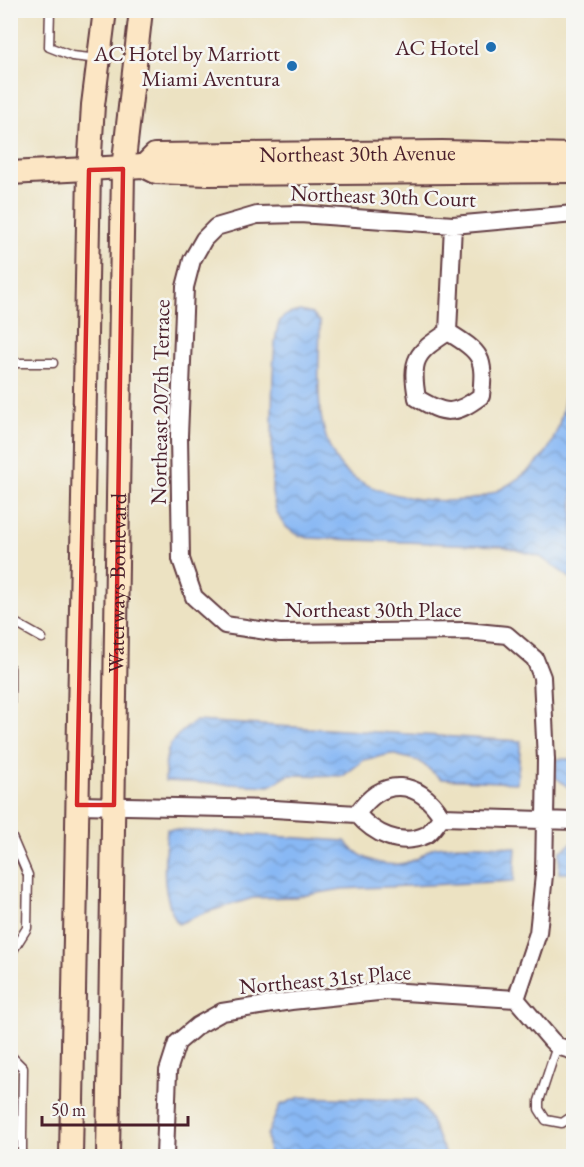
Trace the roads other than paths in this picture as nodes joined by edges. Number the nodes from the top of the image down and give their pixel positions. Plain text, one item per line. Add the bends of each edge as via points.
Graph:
1 (50, 10) edge
2 (105, 10) edge
3 (141, 10) edge
4 (99, 59) junction
5 (573, 155) edge
6 (134, 167) junction
7 (89, 170) junction
8 (573, 171) edge
9 (10, 173) edge
10 (573, 214) edge
11 (228, 223) joint
12 (453, 225) junction
13 (448, 332) junction
14 (10, 363) edge
15 (53, 363) dead end
16 (194, 597) joint
17 (10, 620) edge
18 (42, 639) dead end
19 (10, 668) edge
20 (10, 767) edge
21 (77, 805) junction
22 (114, 806) junction
23 (357, 814) junction
24 (442, 817) junction
25 (546, 820) junction
26 (573, 821) edge
27 (10, 833) edge
28 (10, 955) edge
29 (516, 999) junction
30 (557, 1046) junction
31 (573, 1051) edge
32 (10, 1055) edge
33 (573, 1114) edge
34 (22, 1135) junction
35 (10, 1138) edge
36 (22, 1156) edge
37 (71, 1156) edge
38 (108, 1156) edge
39 (165, 1156) edge

1 - 4 lane via 49,46 72,56
2 - 4 street, Waterways Boulevard
3 - 6 street, Waterways Boulevard
4 - 7 street, Waterways Boulevard
5 - 6 street, Northeast 30th Avenue via 155,155
6 - 7 street, Northeast 30th Avenue
6 - 8 street, Northeast 30th Avenue via 208,174
6 - 22 street, Waterways Boulevard
7 - 9 street, Northeast 30th Avenue
7 - 21 street, Waterways Boulevard
10 - 12 street, Northeast 30th Court
11 - 12 street, Northeast 30th Court via 257,215 300,214
11 - 16 street, Northeast 207th Terrace via 204,238 192,260 185,287 179,436 181,559
12 - 13 street
13 - 13 street via 421,350 412,372 417,398 438,411 462,410 481,396 483,367 473,347
14 - 15 lane
16 - 25 street, Northeast 30th Place via 225,625 280,633 466,631 507,636 535,659 542,677
17 - 18 lane
19 - 20 lane
21 - 22 street
21 - 37 street, Waterways Boulevard
22 - 23 street
22 - 38 street, Waterways Boulevard
23 - 24 street via 369,828 388,838 412,839 428,834
23 - 24 street via 368,798 386,789 413,788 431,800
24 - 25 street
25 - 26 street
25 - 29 street via 538,933
27 - 28 lane via 28,876 27,928
29 - 30 street
29 - 39 street, Northeast 31st Place via 388,991 222,1012 177,1043 168,1071
30 - 31 street
30 - 33 lane via 539,1109 546,1120 562,1123
32 - 34 lane via 23,1068
34 - 35 lane
34 - 36 lane

